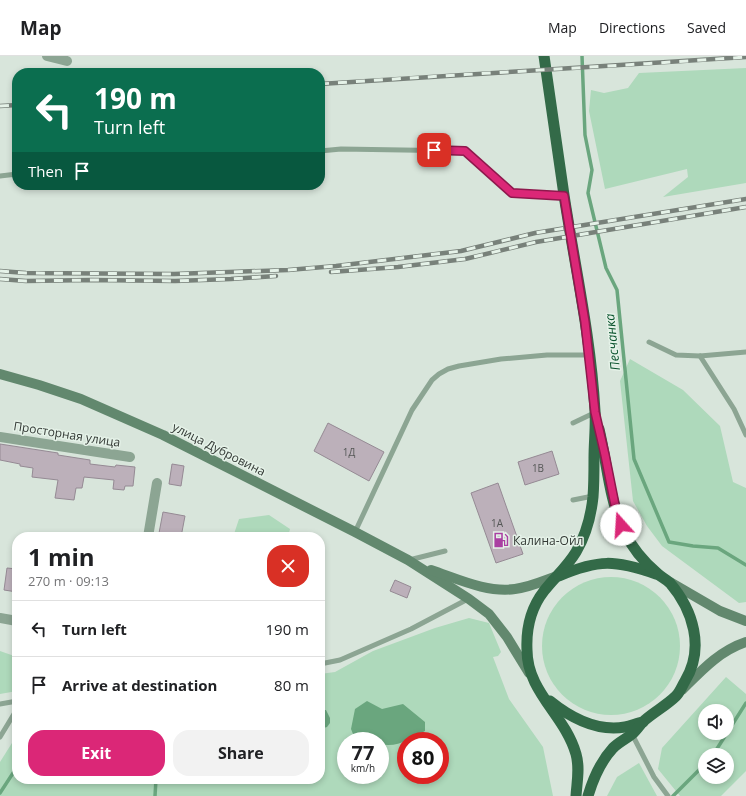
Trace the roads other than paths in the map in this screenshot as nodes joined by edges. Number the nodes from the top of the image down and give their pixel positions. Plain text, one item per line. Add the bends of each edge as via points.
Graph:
1 (47, 56) edge
2 (544, 56) edge
3 (67, 61) dead end
4 (325, 151) edge
5 (12, 175) edge
6 (0, 176) edge
7 (564, 196) junction
8 (649, 342) dead end
9 (746, 352) edge
10 (589, 355) junction
11 (700, 356) junction
12 (0, 374) edge
13 (595, 412) junction
14 (572, 423) dead end
15 (746, 435) edge
16 (0, 437) edge
17 (130, 457) dead end
18 (157, 483) dead end
19 (593, 496) junction
20 (572, 500) dead end
21 (149, 532) edge
22 (355, 532) junction
23 (445, 552) dead end
24 (408, 560) junction
25 (418, 566) junction
26 (558, 576) junction
27 (663, 578) junction
28 (469, 599) junction
29 (0, 618) edge
30 (12, 620) edge
31 (746, 621) edge
32 (746, 642) edge
33 (325, 663) edge
34 (531, 676) junction
35 (541, 695) junction
36 (676, 696) junction
37 (12, 702) edge
38 (0, 704) edge
39 (12, 717) edge
40 (643, 722) junction
41 (632, 734) junction
42 (0, 737) edge
43 (576, 796) edge
44 (588, 796) edge
45 (668, 796) edge

1 - 3 street
2 - 7 highway
4 - 7 lane via 465,151 512,193
5 - 6 lane
7 - 10 highway
8 - 11 lane via 676,355
9 - 11 lane
10 - 13 highway
10 - 22 lane via 501,359 460,366 439,374 412,410
11 - 15 lane via 734,409
12 - 22 main road, улица Дубровина via 81,399 163,435
13 - 14 lane
13 - 19 highway
13 - 27 highway via 618,517 625,533 642,558
16 - 17 street, Просторная улица
18 - 21 street
19 - 20 lane
19 - 26 highway via 586,531 575,553
22 - 24 main road, улица Дубровина
23 - 24 lane
24 - 25 main road, улица Дубровина
25 - 26 main road via 494,589 515,589
25 - 28 main road
26 - 27 highway via 575,569 604,563 621,563
26 - 34 highway via 533,608 528,624 526,652
27 - 31 main road via 720,611
27 - 36 highway via 684,603 695,636 692,666
28 - 33 lane via 411,629 340,660
28 - 34 main road via 498,623
29 - 30 street
32 - 36 main road via 714,659
34 - 35 highway
35 - 40 highway via 570,715 591,725 607,728
35 - 43 highway via 572,742 578,766
36 - 40 highway
37 - 38 lane
39 - 42 lane
40 - 41 highway
41 - 44 highway via 612,749 605,758
41 - 45 lane via 654,777

